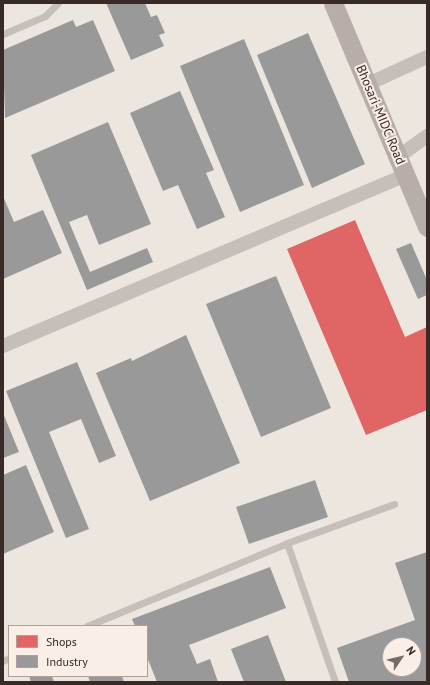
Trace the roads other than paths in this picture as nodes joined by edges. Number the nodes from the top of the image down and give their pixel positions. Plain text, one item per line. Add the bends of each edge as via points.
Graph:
1 (58, 3) edge
2 (333, 3) edge
3 (3, 34) edge
4 (427, 57) edge
5 (368, 84) junction
6 (427, 136) edge
7 (398, 157) junction
8 (405, 175) junction
9 (422, 202) edge
10 (427, 227) edge
11 (3, 346) edge
12 (394, 504) dead end
13 (287, 543) junction
14 (89, 625) edge
15 (335, 682) edge

1 - 3 lane via 45,16
2 - 5 street, Bhosari-MIDC Road
4 - 5 street
5 - 7 street, Bhosari-MIDC Road
6 - 7 street
7 - 8 street, Bhosari-MIDC Road
8 - 9 street, Bhosari-MIDC Road
8 - 11 street
9 - 10 street, Bhosari-MIDC Road
12 - 13 lane
13 - 14 lane
13 - 15 lane

